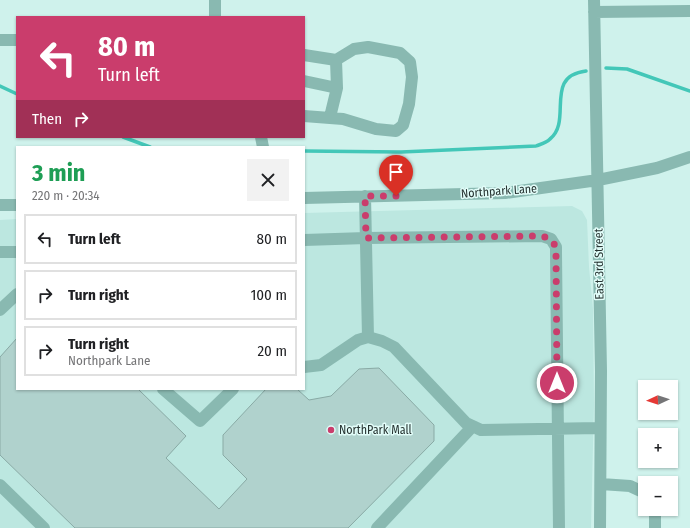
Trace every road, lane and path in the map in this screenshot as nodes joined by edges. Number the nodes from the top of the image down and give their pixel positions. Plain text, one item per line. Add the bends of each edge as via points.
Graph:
1 (215, 0) edge
2 (594, 6) edge
3 (690, 11) edge
4 (215, 16) edge
5 (0, 40) edge
6 (16, 40) edge
7 (305, 55) edge
8 (336, 60) junction
9 (305, 81) edge
10 (336, 88) junction
11 (305, 116) edge
12 (330, 117) junction
13 (690, 157) edge
14 (598, 180) junction
15 (365, 196) junction
16 (305, 198) edge
17 (0, 205) edge
18 (16, 205) edge
19 (366, 238) junction
20 (305, 240) edge
21 (0, 252) edge
22 (16, 252) edge
23 (16, 295) edge
24 (0, 310) edge
25 (368, 337) junction
26 (305, 367) edge
27 (164, 390) edge
28 (232, 390) edge
29 (472, 427) junction
30 (600, 428) junction
31 (557, 430) junction
32 (601, 484) junction
33 (0, 485) edge
34 (638, 490) edge
35 (655, 516) edge
36 (44, 528) edge
37 (377, 528) edge
38 (559, 528) edge
39 (600, 528) edge
40 (655, 528) edge

1 - 4 street
2 - 3 street
2 - 14 street, East 3rd Street
5 - 6 street
7 - 8 street
8 - 10 street
8 - 12 street via 354,49 368,47 400,53 410,62 412,77 409,104 403,125 396,131 376,129
9 - 10 street
10 - 12 street
11 - 12 street
13 - 14 street, Northpark Lane via 658,168
14 - 15 street, Northpark Lane via 505,193
14 - 30 street, East 3rd Street
15 - 16 street, Northpark Lane
15 - 19 street
17 - 18 street
19 - 20 street
19 - 25 street
19 - 31 street via 542,236 551,239 556,247
21 - 22 street
23 - 24 street
25 - 26 street via 358,340 321,365
25 - 29 street via 394,347
27 - 28 street via 200,421
29 - 31 street via 481,430
29 - 37 street
30 - 31 street
30 - 32 street, East 3rd Street
31 - 38 street
32 - 34 street via 630,486
32 - 39 street, East 3rd Street
33 - 36 street
35 - 40 street

